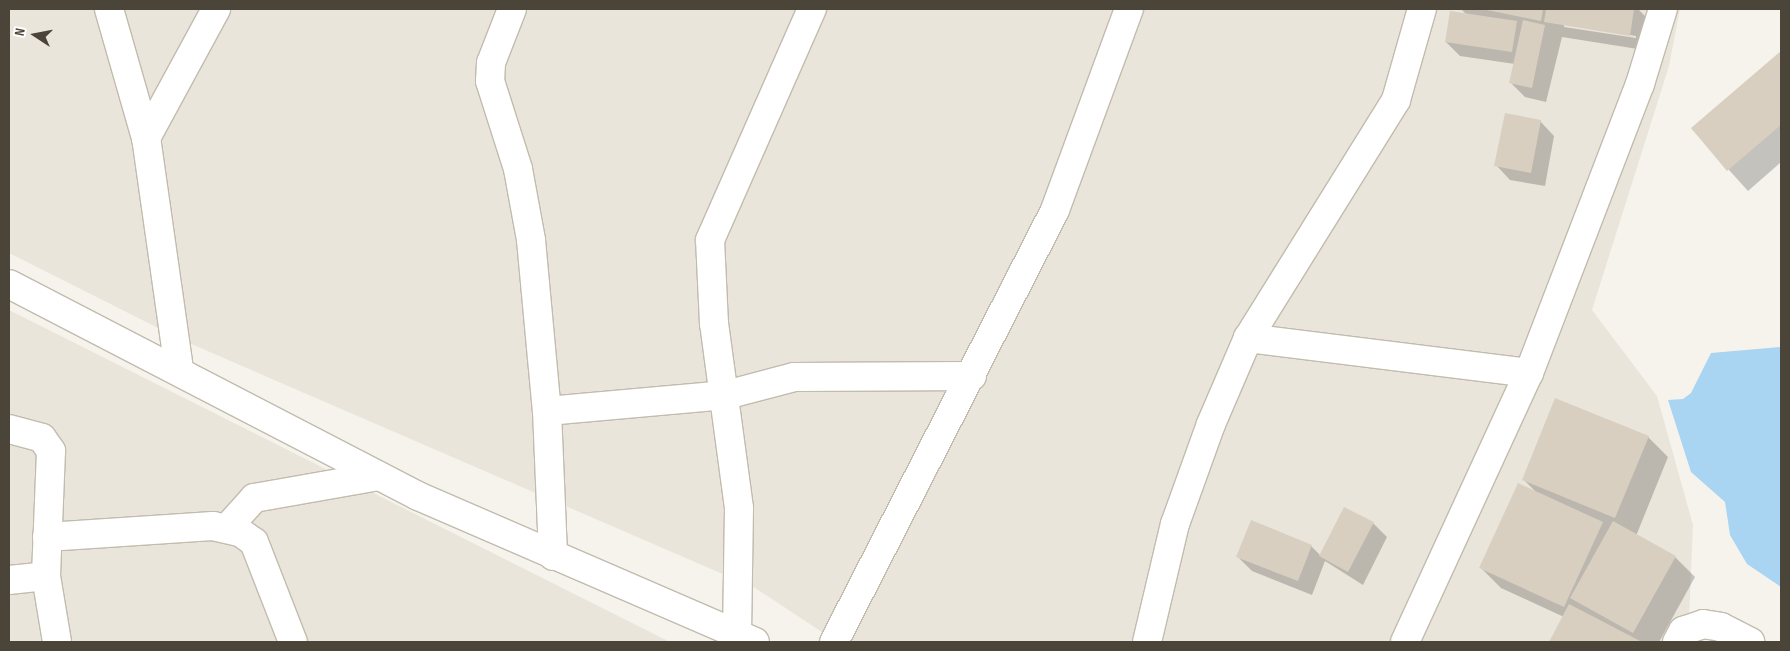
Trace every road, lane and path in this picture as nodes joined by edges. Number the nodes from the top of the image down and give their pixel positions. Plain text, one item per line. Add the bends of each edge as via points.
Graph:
1 (109, 9) edge
2 (216, 9) edge
3 (512, 9) edge
4 (812, 9) edge
5 (1129, 9) edge
6 (1422, 9) edge
7 (1663, 9) edge
8 (146, 138) junction
9 (9, 284) edge
10 (1248, 338) junction
11 (178, 369) junction
12 (1529, 373) junction
13 (972, 376) junction
14 (726, 395) junction
15 (547, 411) junction
16 (9, 429) edge
17 (379, 476) junction
18 (228, 527) junction
19 (47, 537) junction
20 (553, 556) junction
21 (46, 576) junction
22 (9, 580) edge
23 (746, 639) edge
24 (57, 642) edge
25 (294, 642) edge
26 (834, 642) edge
27 (1147, 642) edge
28 (1405, 642) edge
29 (1677, 642) edge
30 (1750, 642) edge

1 - 8 street
2 - 8 street
3 - 15 street via 490,63 490,80 518,168 531,240
4 - 14 street via 710,240 714,324
5 - 13 street via 1055,210
6 - 10 street via 1396,100
7 - 12 street via 1640,84
8 - 11 street
9 - 11 street
10 - 12 street
10 - 27 street via 1175,524
11 - 17 street
12 - 28 street
13 - 14 street via 794,377
13 - 26 street
14 - 15 street
14 - 23 street via 739,508
15 - 20 street
16 - 19 street via 48,442
17 - 18 street via 254,498
17 - 20 street
18 - 19 street
18 - 25 street via 254,542
19 - 21 street
20 - 23 street
21 - 22 street
21 - 24 street
29 - 30 street via 1683,631 1703,624 1721,627

